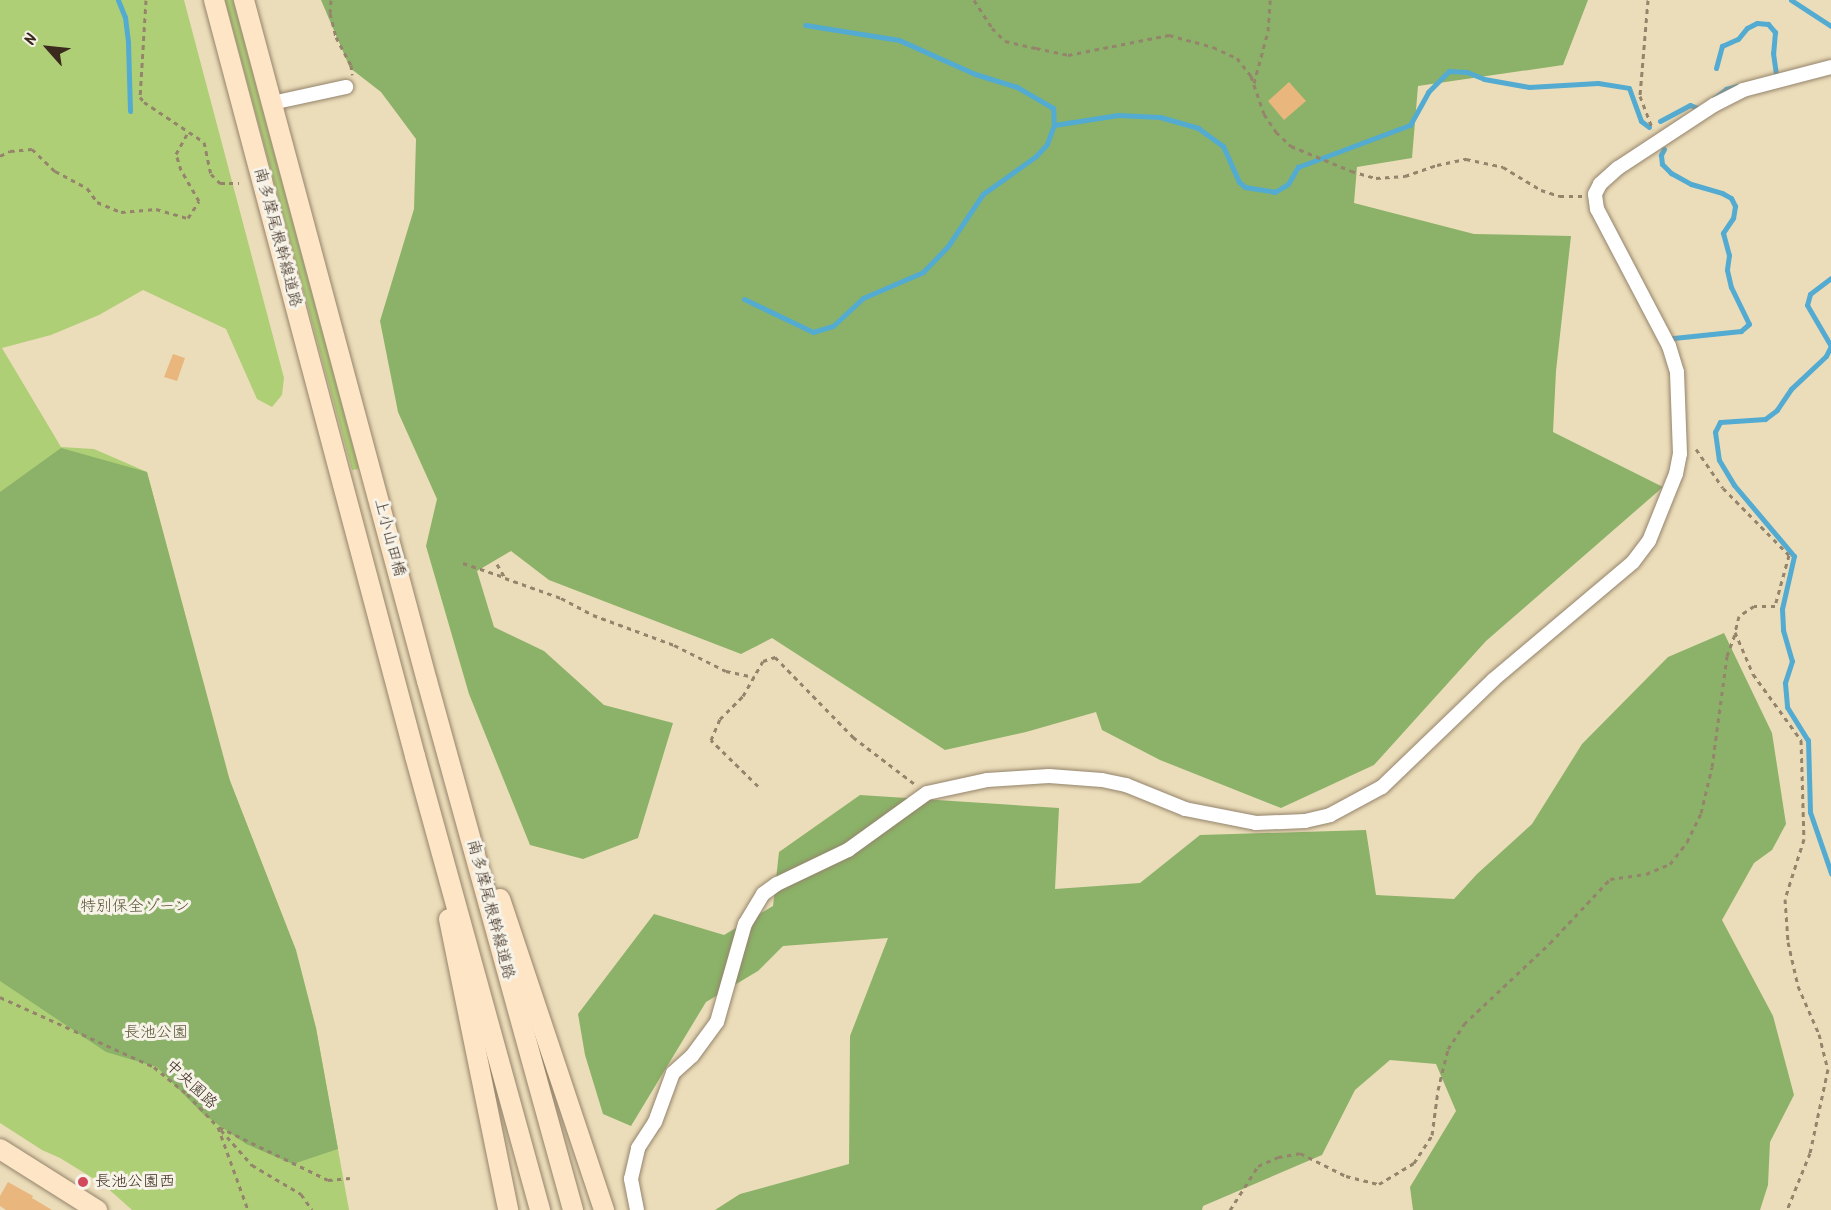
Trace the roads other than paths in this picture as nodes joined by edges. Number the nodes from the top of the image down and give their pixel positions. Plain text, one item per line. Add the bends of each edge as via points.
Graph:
1 (214, 0) edge
2 (244, 0) edge
3 (1831, 67) edge
4 (350, 84) road end
5 (272, 103) junction
6 (370, 467) joint
7 (341, 475) joint
8 (408, 609) joint
9 (379, 616) joint
10 (427, 681) junction
11 (415, 756) junction
12 (0, 1149) edge
13 (97, 1210) edge
14 (508, 1210) edge
15 (540, 1210) edge
16 (573, 1210) edge
17 (604, 1210) edge
18 (637, 1210) edge

1 - 7 main road, 南多摩尾根幹線道路
2 - 5 main road, 南多摩尾根幹線道路
3 - 18 street via 1743,90 1618,168 1600,184 1595,195 1597,209 1669,346 1677,372 1680,454 1676,474 1649,541 1633,562 1524,652 1382,787 1350,806 1305,821 1256,823 1185,809 1126,785 1058,776 987,780 927,793 848,850 777,884 754,906 737,943 717,1022 692,1056 673,1073 656,1122 638,1148 631,1179
4 - 5 street
5 - 6 main road, 南多摩尾根幹線道路
6 - 8 main road, 上小山田橋
7 - 9 main road, 上小山田橋
8 - 10 main road, 南多摩尾根幹線道路
9 - 11 main road, 南多摩尾根幹線道路
10 - 16 main road, 南多摩尾根幹線道路
10 - 17 main road
11 - 14 main road
11 - 15 main road, 南多摩尾根幹線道路
12 - 13 main road

